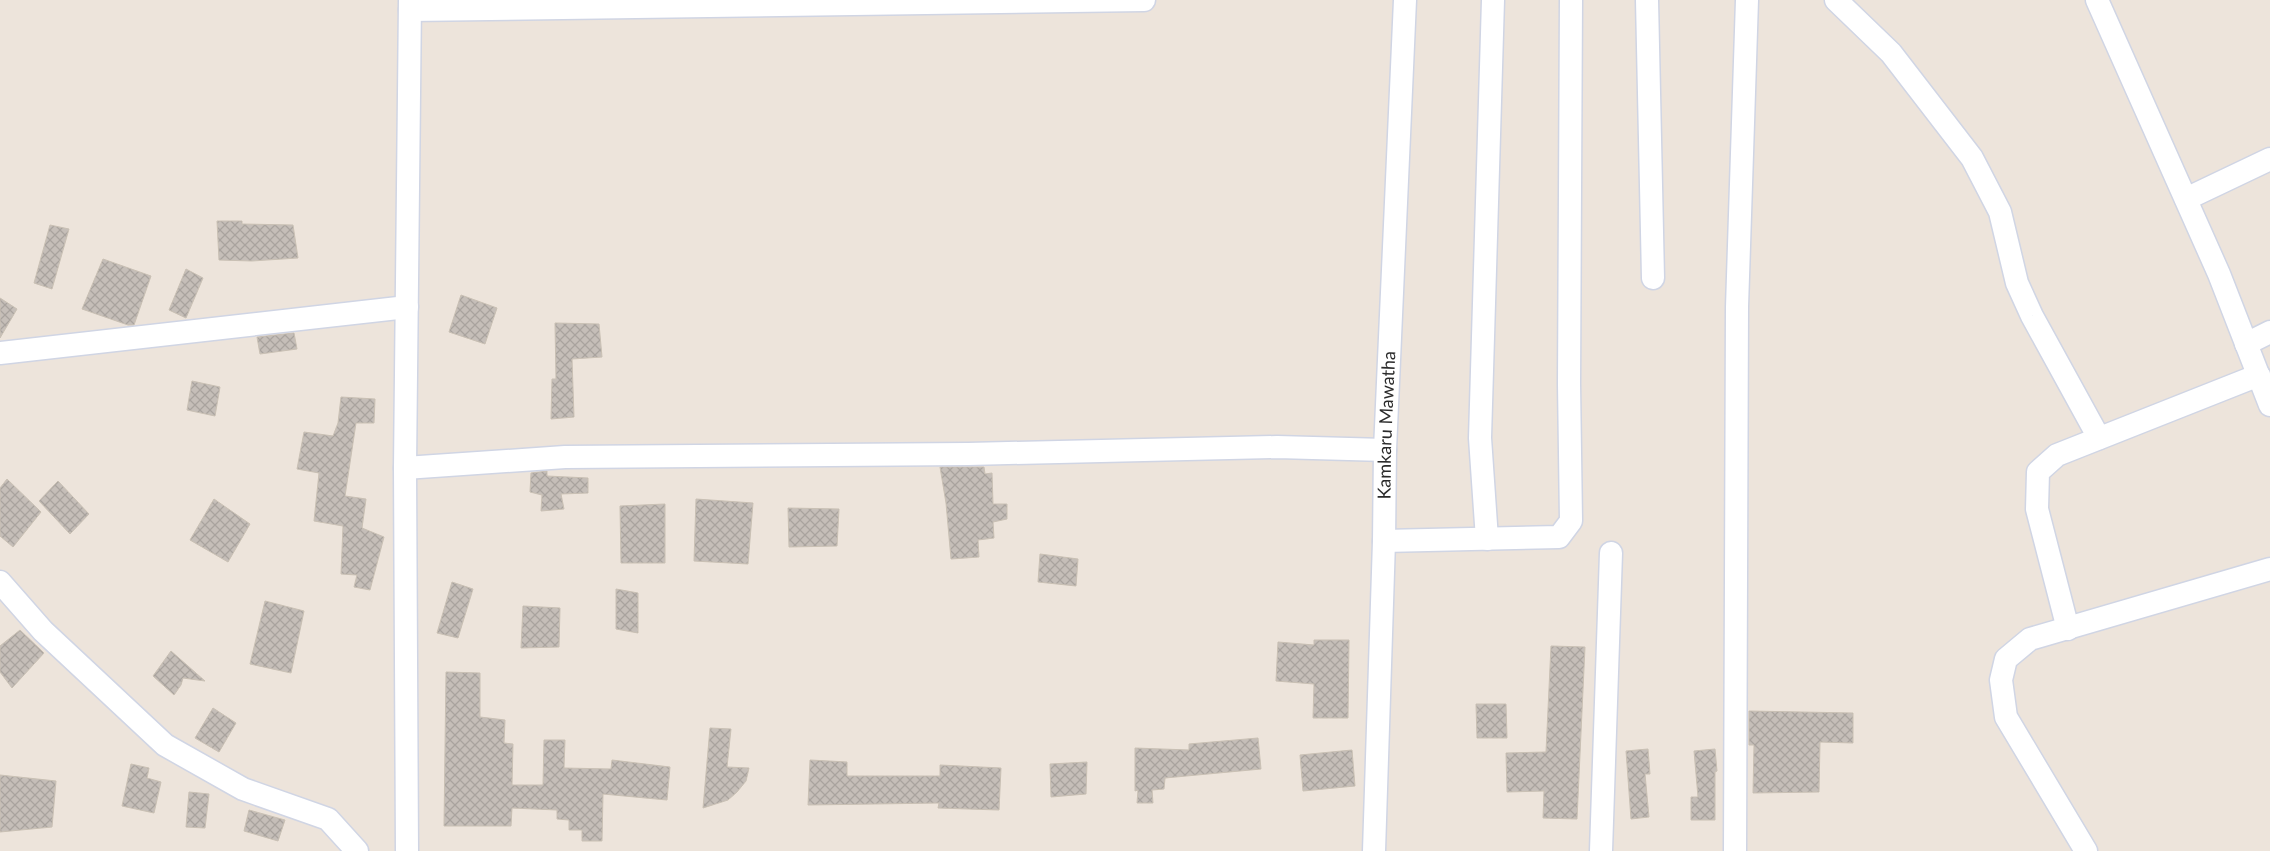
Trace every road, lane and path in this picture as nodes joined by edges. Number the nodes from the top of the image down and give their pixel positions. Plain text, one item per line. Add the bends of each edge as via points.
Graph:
1 (1144, 0) edge
2 (1405, 0) edge
3 (1487, 0) edge
4 (1494, 0) edge
5 (1571, 0) edge
6 (1647, 0) edge
7 (1747, 0) edge
8 (1836, 0) edge
9 (2097, 0) edge
10 (410, 5) edge
11 (2270, 159) edge
12 (2186, 199) junction
13 (1653, 278) dead end
14 (407, 307) junction
15 (2270, 332) edge
16 (2246, 344) junction
17 (0, 353) edge
18 (2259, 376) junction
19 (2270, 405) edge
20 (2100, 438) junction
21 (1385, 450) junction
22 (405, 468) junction
23 (1487, 539) junction
24 (1384, 541) junction
25 (1611, 553) dead end
26 (2270, 569) edge
27 (0, 582) edge
28 (2068, 629) junction
29 (357, 851) edge
30 (407, 851) edge
31 (1374, 851) edge
32 (1601, 851) edge
33 (1736, 851) edge
34 (2086, 851) edge

1 - 10 street
2 - 21 street, Kamkaru Mawatha
3 - 4 street
4 - 23 street via 1480,438
5 - 23 street via 1571,522 1559,537
6 - 13 street
7 - 33 street via 1737,307
8 - 20 street via 1891,53 1972,158 2000,212 2016,282
9 - 12 street
10 - 14 street
11 - 12 street
12 - 16 street
14 - 17 street
14 - 22 street
15 - 16 street
16 - 18 street
18 - 19 street
18 - 20 street
20 - 28 street via 2057,455 2038,472 2037,509
21 - 22 street via 1277,447 968,454 566,457
21 - 24 street, Kamkaru Mawatha
22 - 30 street
23 - 24 street
24 - 31 street, Kamkaru Mawatha
25 - 32 street
26 - 28 street
27 - 29 street via 43,632 165,745 243,789 328,819
28 - 34 street via 2030,639 2006,660 2001,680 2006,717

